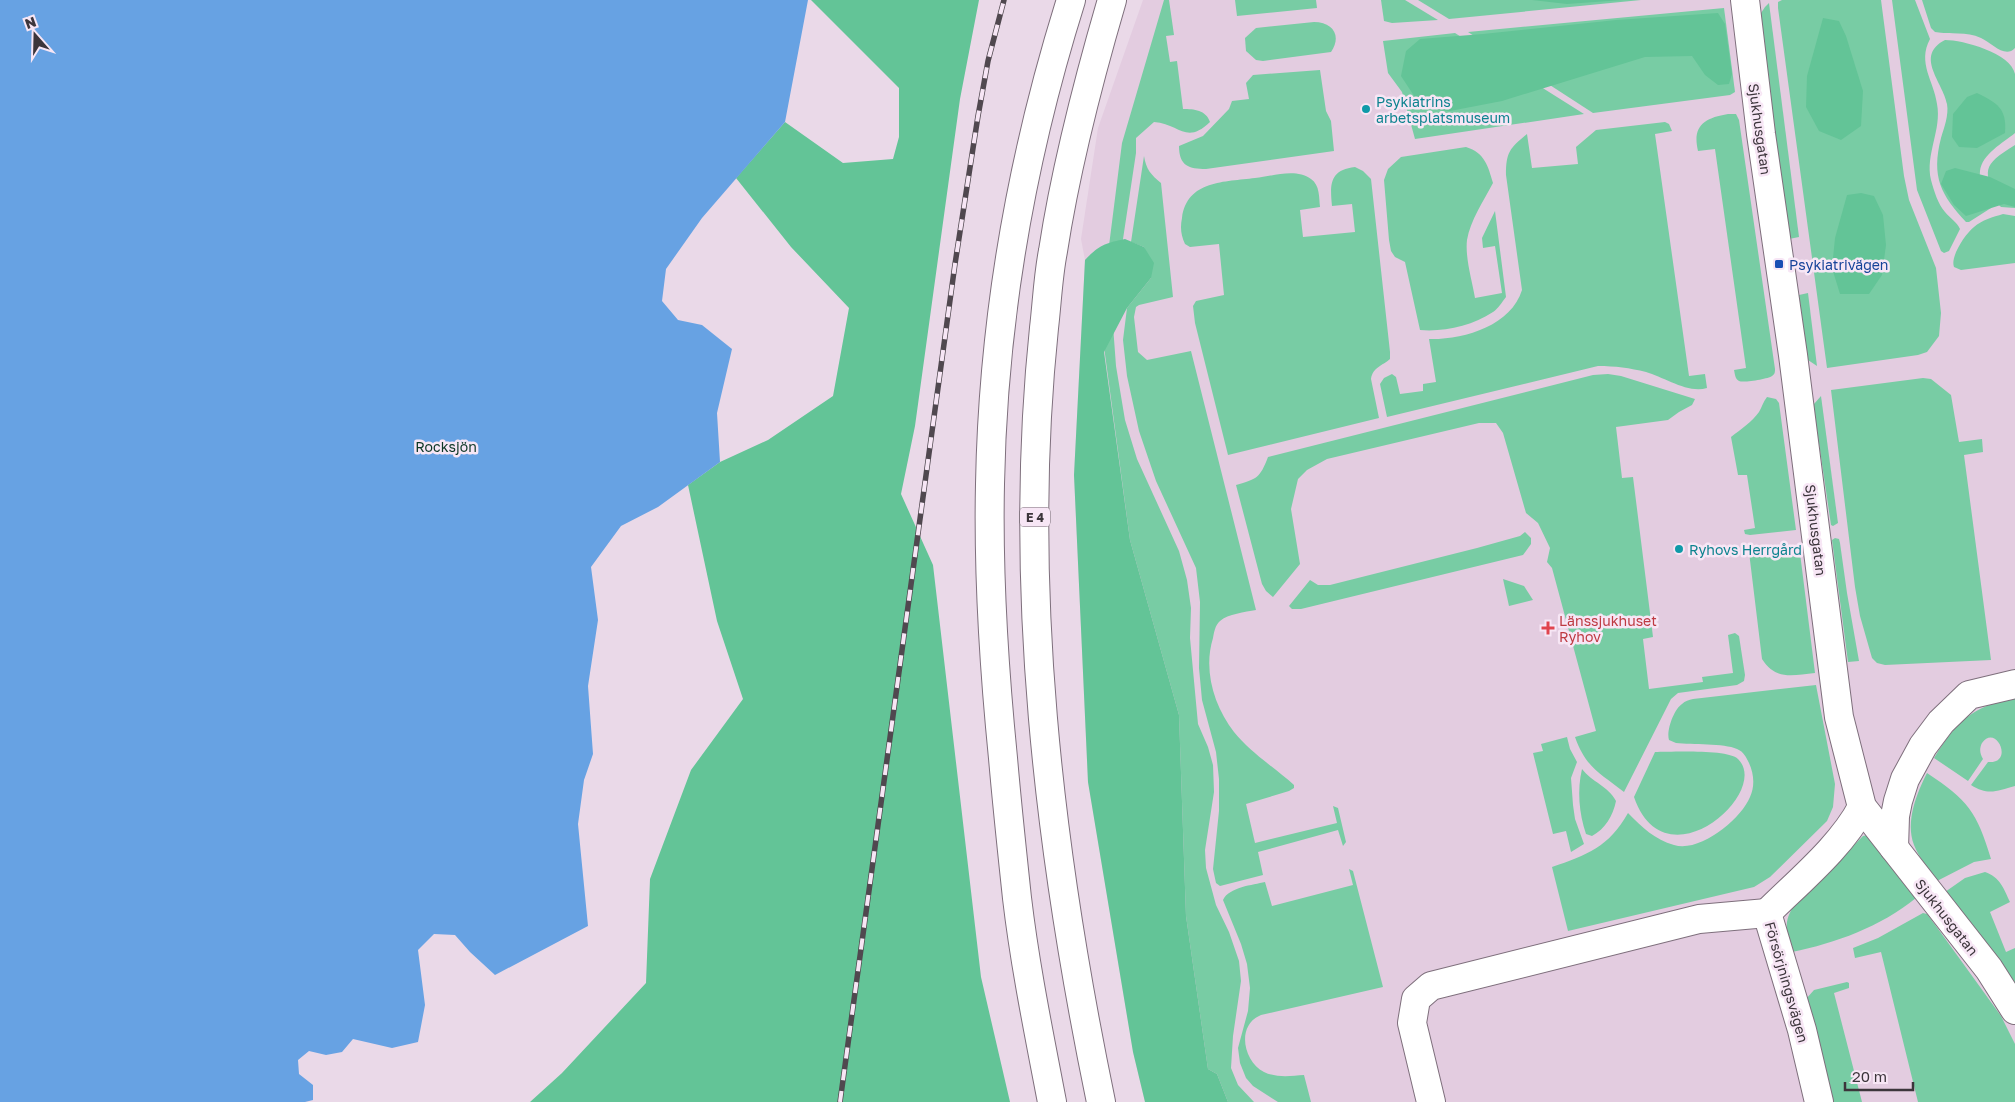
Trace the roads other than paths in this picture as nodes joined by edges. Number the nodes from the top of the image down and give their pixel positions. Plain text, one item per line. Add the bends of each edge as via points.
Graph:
1 (1071, 0) edge
2 (1112, 0) edge
3 (1744, 0) edge
4 (2015, 684) edge
5 (1862, 807) junction
6 (1894, 848) junction
7 (1767, 913) junction
8 (2015, 1010) edge
9 (1052, 1102) edge
10 (1101, 1102) edge
11 (1431, 1102) edge
12 (1819, 1102) edge

1 - 9 main road via 1032,144 1011,251 1000,337 990,483 992,620 1006,794 1017,900
2 - 10 main road, E 4 via 1090,73 1052,251 1037,403 1035,482 1037,613 1052,795 1076,972
3 - 5 main road, Sjukhusgatan via 1760,134 1794,355 1839,717
4 - 6 main road via 1969,695 1941,722 1923,746 1905,779 1898,801
5 - 6 main road, Sjukhusgatan
5 - 7 main road, Försörjningsvägen via 1840,840
6 - 8 main road, Sjukhusgatan via 1989,970
7 - 11 main road via 1699,919 1431,986 1416,999 1412,1024
7 - 12 main road, Försörjningsvägen via 1802,1030

